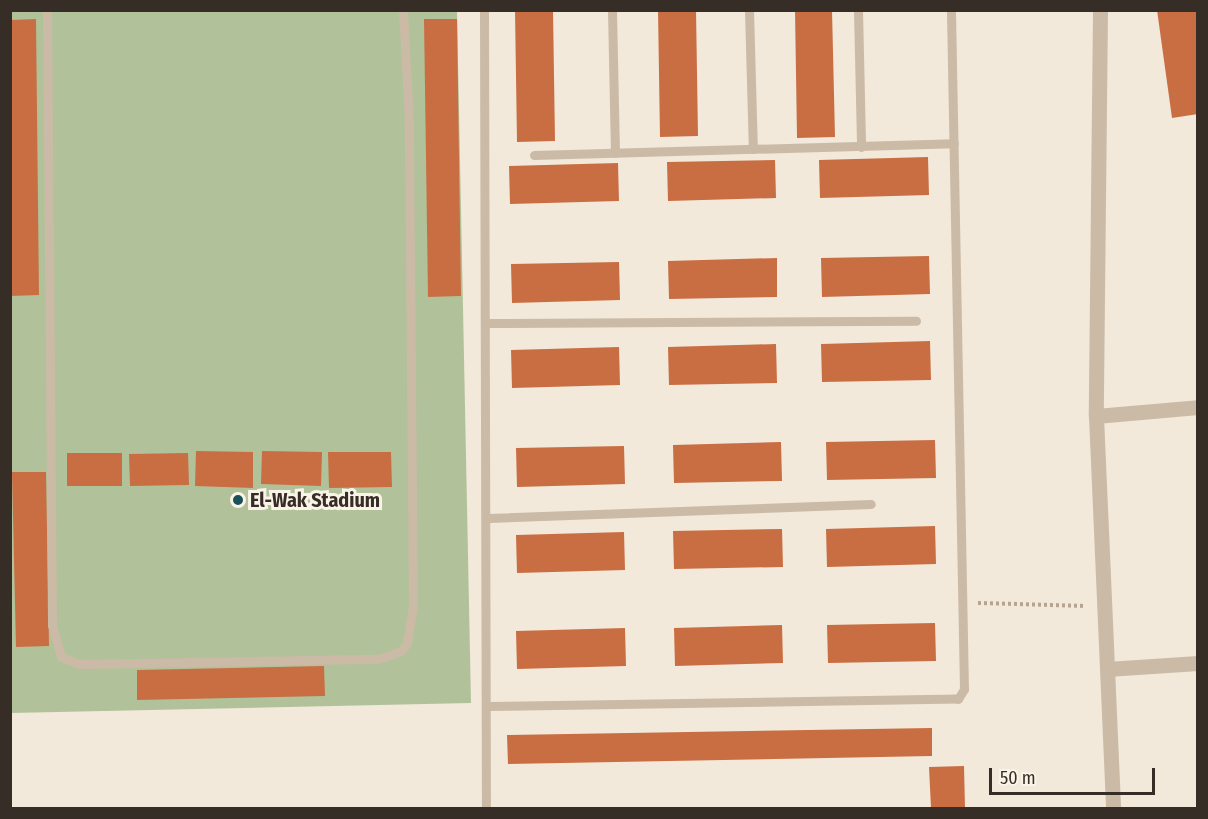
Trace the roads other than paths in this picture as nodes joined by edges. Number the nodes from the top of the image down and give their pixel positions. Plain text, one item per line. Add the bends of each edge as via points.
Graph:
1 (47, 10) edge
2 (403, 10) edge
3 (484, 10) edge
4 (612, 10) edge
5 (749, 10) edge
6 (858, 10) edge
7 (951, 10) edge
8 (1100, 10) edge
9 (954, 143) junction
10 (861, 147) junction
11 (753, 149) junction
12 (615, 153) junction
13 (534, 155) dead end
14 (916, 321) dead end
15 (487, 323) junction
16 (1197, 407) edge
17 (1096, 416) junction
18 (871, 504) dead end
19 (489, 518) junction
20 (1197, 663) edge
21 (1107, 669) junction
22 (487, 706) junction
23 (486, 808) edge
24 (1113, 808) edge

1 - 2 lane via 52,625 61,657 79,664 378,659 401,651 407,643 413,595 409,121
3 - 15 lane
4 - 12 lane
5 - 11 lane
6 - 10 lane
7 - 9 lane
8 - 17 street
9 - 10 lane
9 - 22 lane via 964,689 947,703
10 - 11 lane
11 - 12 lane
12 - 13 lane
14 - 15 lane
15 - 19 lane
16 - 17 street
17 - 21 street
18 - 19 lane
19 - 22 lane
20 - 21 street
21 - 24 street
22 - 23 lane

